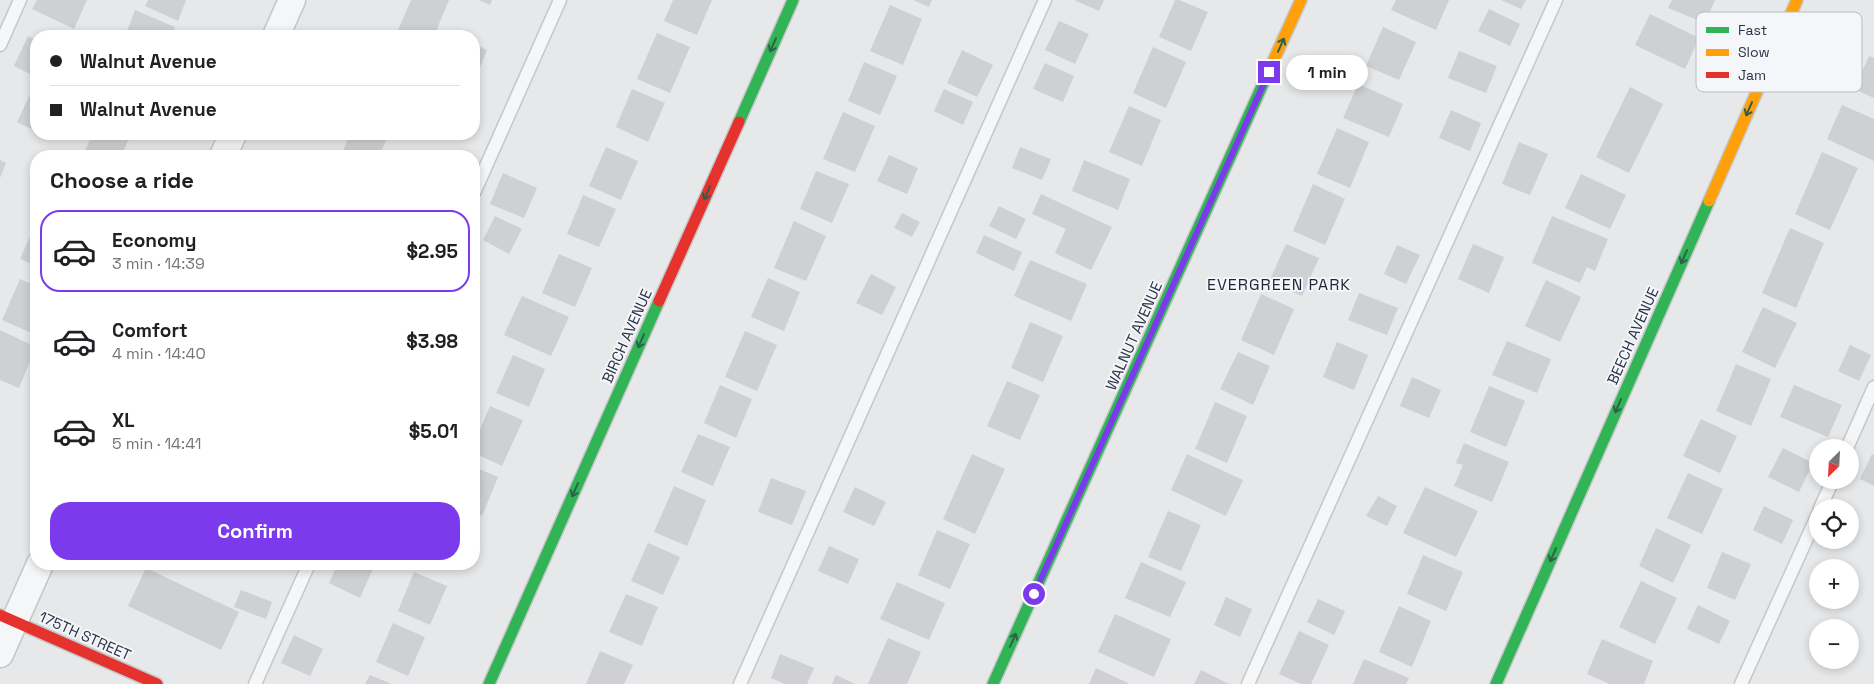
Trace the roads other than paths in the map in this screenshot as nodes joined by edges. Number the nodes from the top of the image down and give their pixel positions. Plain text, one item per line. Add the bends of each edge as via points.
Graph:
1 (20, 0) edge
2 (292, 0) edge
3 (560, 0) edge
4 (793, 0) edge
5 (1045, 0) edge
6 (1301, 0) edge
7 (1556, 0) edge
8 (1797, 0) edge
9 (1792, 12) edge
10 (279, 30) edge
11 (0, 45) edge
12 (1757, 92) edge
13 (480, 180) edge
14 (1874, 387) edge
15 (1851, 439) edge
16 (1809, 534) edge
17 (36, 570) edge
18 (306, 570) edge
19 (7, 618) edge
20 (0, 654) edge
21 (157, 684) edge
22 (255, 684) edge
23 (489, 684) edge
24 (740, 684) edge
25 (993, 684) edge
26 (1248, 684) edge
27 (1496, 684) edge
28 (1741, 684) edge

1 - 11 lane
2 - 10 street
3 - 13 lane
4 -> 23 street, BIRCH AVENUE
5 - 24 lane
25 -> 6 street, WALNUT AVENUE
7 - 26 lane
8 -> 9 street, BEECH AVENUE
12 -> 27 street, BEECH AVENUE
14 - 15 lane
16 - 28 lane
17 - 19 street
18 - 22 lane
19 - 20 street
19 - 21 street, 175TH STREET

